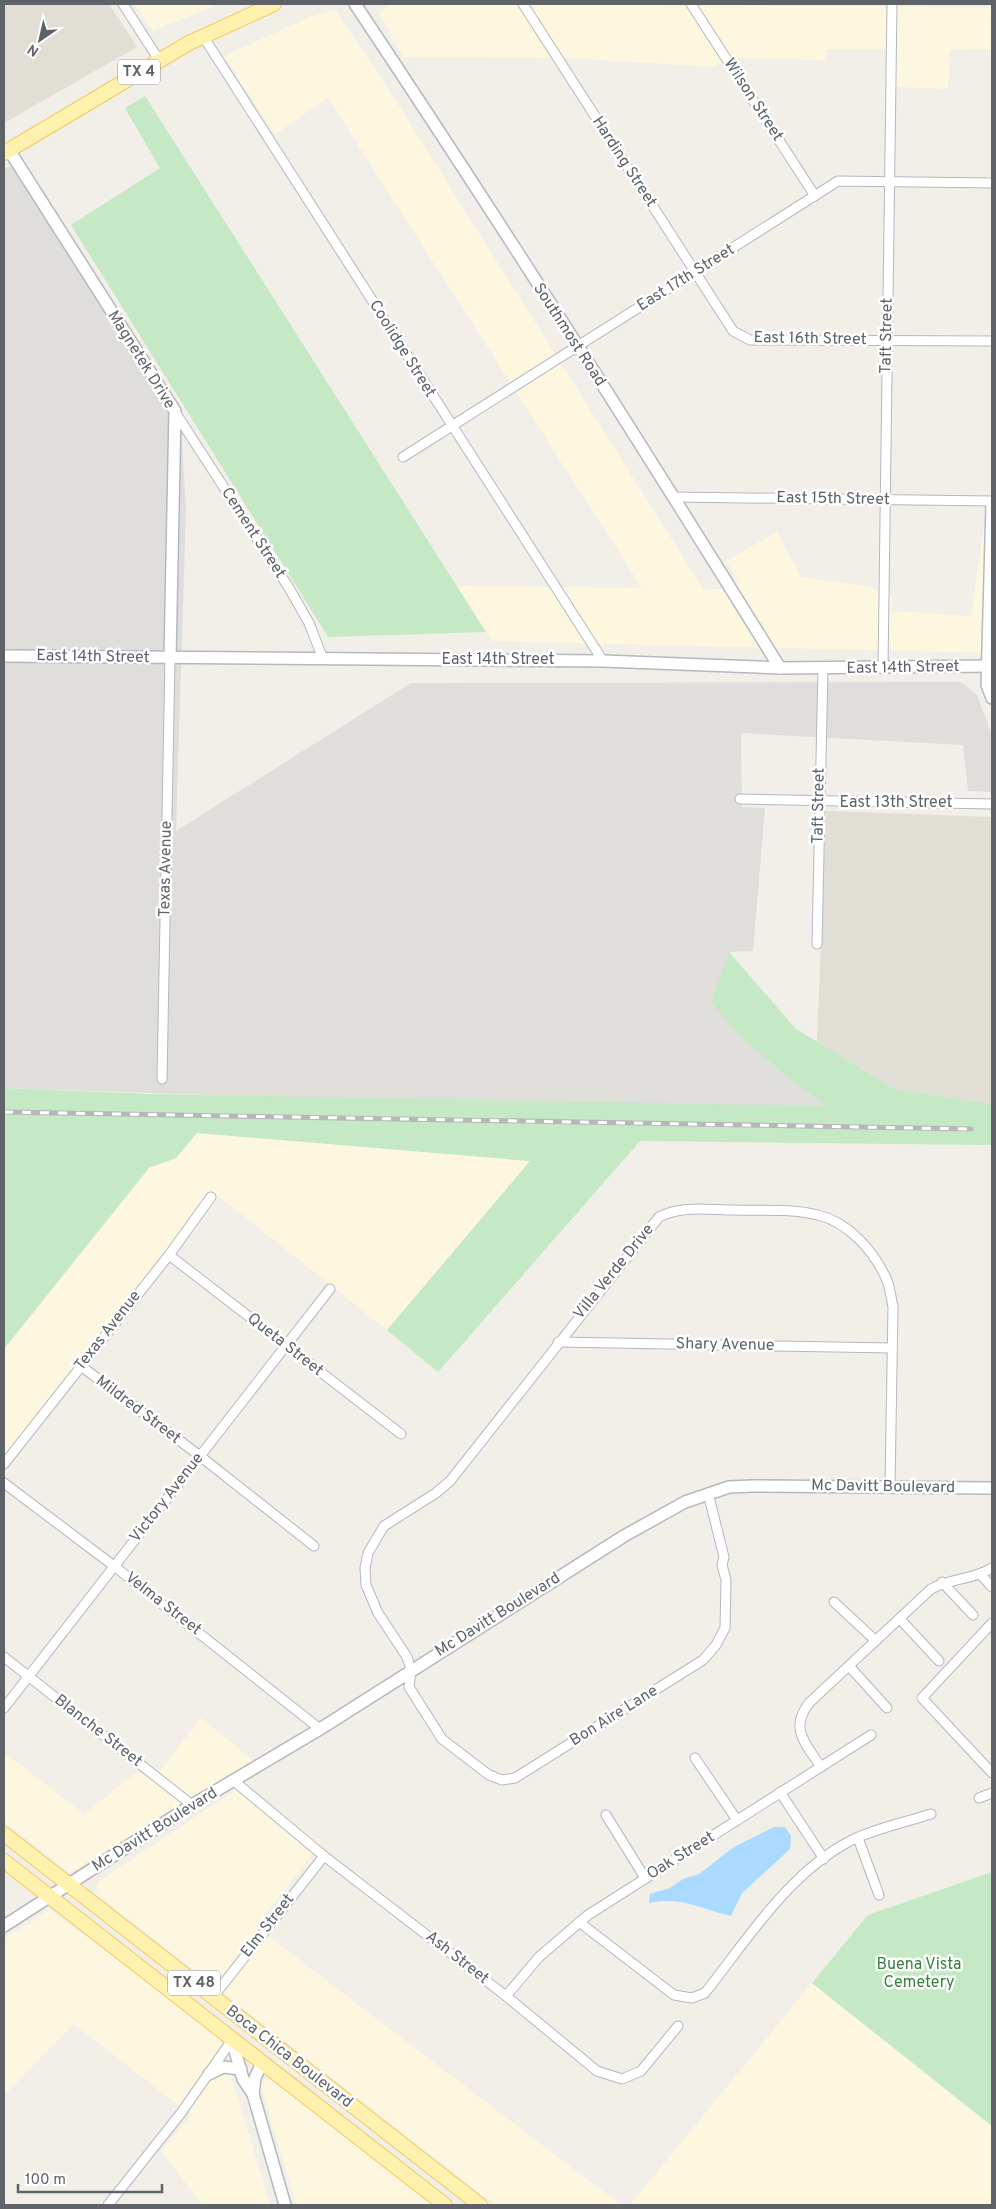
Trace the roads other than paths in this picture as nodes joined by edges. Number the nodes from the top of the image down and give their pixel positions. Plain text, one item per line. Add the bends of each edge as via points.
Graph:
1 (123, 4) edge
2 (274, 4) edge
3 (355, 4) edge
4 (523, 4) edge
5 (691, 4) edge
6 (892, 4) edge
7 (203, 36) junction
8 (159, 60) junction
9 (7, 152) edge
10 (890, 182) junction
11 (992, 183) edge
12 (815, 196) junction
13 (695, 272) junction
14 (726, 320) joint
15 (887, 340) junction
16 (992, 341) edge
17 (577, 347) junction
18 (175, 411) junction
19 (451, 425) junction
20 (403, 457) dead end
21 (674, 497) junction
22 (884, 500) junction
23 (992, 502) edge
24 (4, 656) edge
25 (170, 658) junction
26 (323, 659) junction
27 (603, 661) junction
28 (991, 666) edge
29 (780, 668) junction
30 (823, 668) junction
31 (883, 669) junction
32 (992, 698) edge
33 (740, 799) dead end
34 (819, 802) junction
35 (992, 804) edge
36 (817, 944) dead end
37 (162, 1079) dead end
38 (211, 1197) dead end
39 (169, 1254) junction
40 (330, 1289) dead end
41 (558, 1342) junction
42 (286, 1346) junction
43 (892, 1348) junction
44 (81, 1366) junction
45 (401, 1434) dead end
46 (200, 1456) junction
47 (4, 1464) edge
48 (4, 1483) edge
49 (890, 1486) junction
50 (992, 1488) edge
51 (708, 1493) junction
52 (314, 1546) dead end
53 (114, 1566) junction
54 (992, 1568) edge
55 (980, 1574) junction
56 (942, 1582) junction
57 (992, 1587) edge
58 (834, 1602) dead end
59 (973, 1615) dead end
60 (900, 1619) junction
61 (992, 1623) edge
62 (876, 1641) junction
63 (4, 1657) edge
64 (939, 1661) dead end
65 (849, 1666) junction
66 (411, 1670) junction
67 (29, 1676) junction
68 (4, 1708) edge
69 (887, 1708) dead end
70 (320, 1729) junction
71 (871, 1735) dead end
72 (695, 1758) dead end
73 (821, 1767) junction
74 (992, 1773) edge
75 (234, 1781) junction
76 (780, 1792) junction
77 (992, 1793) edge
78 (979, 1798) dead end
79 (192, 1805) junction
80 (931, 1814) dead end
81 (606, 1816) dead end
82 (737, 1820) junction
83 (4, 1834) edge
84 (858, 1838) junction
85 (324, 1856) junction
86 (824, 1859) junction
87 (4, 1860) edge
88 (645, 1878) junction
89 (68, 1885) junction
90 (878, 1895) dead end
91 (50, 1897) junction
92 (579, 1922) junction
93 (4, 1926) edge
94 (506, 1996) junction
95 (213, 1997) junction
96 (678, 2026) dead end
97 (232, 2040) junction
98 (262, 2063) junction
99 (240, 2069) junction
100 (209, 2074) junction
101 (253, 2094) junction
102 (108, 2205) edge
103 (284, 2205) edge
104 (445, 2205) edge
105 (480, 2205) edge

1 - 8 street
2 - 7 main road, TX 4
3 - 17 street, Southmost Road
4 - 13 street, Harding Street
5 - 12 street, Wilson Street
6 - 10 street, Taft Street
7 - 8 main road, TX 4
7 - 19 street, Coolidge Street
8 - 9 main road, TX 4
9 - 18 street, Magnetek Drive
10 - 11 street, East 17th Street
10 - 12 street, East 17th Street via 838,181
10 - 15 street, Taft Street
12 - 13 street, East 17th Street
13 - 14 street, Harding Street
13 - 17 street, East 17th Street
14 - 15 street, East 16th Street via 734,331 750,340
15 - 16 street, East 16th Street
15 - 22 street, Taft Street
17 - 19 street, East 17th Street
17 - 21 street, Southmost Road
18 - 25 street, Magnetek Drive
18 - 26 street, Cement Street via 289,588 309,623
19 - 20 street, East 17th Street
19 - 27 street, Coolidge Street
21 - 22 street, East 15th Street
21 - 29 street, Southmost Road
22 - 23 street, East 15th Street
22 - 31 street, Taft Street
23 - 28 street
24 - 25 street, East 14th Street
25 - 26 street, East 14th Street
25 - 37 street, Texas Avenue
26 - 27 street, East 14th Street
27 - 29 street, East 14th Street
28 - 31 street, East 14th Street
28 - 32 street via 987,685
29 - 30 street, East 14th Street
30 - 31 street, East 14th Street
30 - 34 street, Taft Street
33 - 34 street, East 13th Street
34 - 35 street, East 13th Street
34 - 36 street, Taft Street
38 - 39 street, Texas Avenue
39 - 42 street, Queta Street
39 - 44 street, Texas Avenue
40 - 42 street, Victory Avenue
41 - 43 street, Shary Avenue
41 - 43 street, Villa Verde Drive via 659,1217 670,1211 697,1209 798,1211 834,1220 876,1260 887,1279 893,1307
41 - 66 street, Villa Verde Drive via 450,1481 384,1526 368,1553 365,1568 370,1597 407,1657
42 - 45 street, Queta Street
42 - 46 street, Victory Avenue
43 - 49 street, Villa Verde Drive
44 - 46 street, Mildred Street
44 - 47 street, Texas Avenue
46 - 52 street, Mildred Street
46 - 53 street, Victory Avenue
48 - 53 street, Velma Street
49 - 50 street, Mc Davitt Boulevard
49 - 51 street, Mc Davitt Boulevard via 752,1486 729,1487
51 - 66 street, Mc Davitt Boulevard via 624,1536
51 - 66 street, Bon Aire Lane via 724,1557 722,1565 726,1580 725,1628 716,1645 703,1660 515,1778 502,1780 489,1775 442,1740 409,1687
53 - 67 street, Victory Avenue
53 - 70 street, Velma Street
54 - 55 street
55 - 56 street
55 - 57 street
56 - 59 street
56 - 60 street
58 - 62 street
60 - 62 street
60 - 64 street
61 - 74 street via 922,1698
62 - 65 street
63 - 67 street, Blanche Street
65 - 69 street
65 - 73 street via 809,1704 799,1720 801,1736
66 - 70 street, Mc Davitt Boulevard
67 - 68 street, Victory Avenue
67 - 79 street, Blanche Street
70 - 75 street, Mc Davitt Boulevard
71 - 73 street, Oak Street
72 - 82 street
73 - 76 street, Oak Street
75 - 79 street, Mc Davitt Boulevard
75 - 85 street, Ash Street
76 - 82 street, Oak Street
76 - 86 street
77 - 78 street
79 - 89 street, Mc Davitt Boulevard
80 - 84 street
81 - 88 street
82 - 88 street, Oak Street
83 - 89 main road, Boca Chica Boulevard / TX 48
84 - 86 street
84 - 90 street
85 - 94 street, Ash Street
85 - 95 street, Elm Street
86 - 92 street via 799,1879 773,1908 705,1993 692,1998 674,1995
87 - 91 main road, Boca Chica Boulevard / TX 48
88 - 92 street, Oak Street
89 - 91 street, Mc Davitt Boulevard
89 - 95 main road, Boca Chica Boulevard / TX 48
91 - 93 street, Mc Davitt Boulevard
91 - 97 main road, Boca Chica Boulevard / TX 48
92 - 94 street, Oak Street via 539,1957
94 - 96 street, Ash Street via 597,2071 622,2079 642,2071
95 - 105 main road, Boca Chica Boulevard / TX 48
97 - 98 main road, Boca Chica Boulevard / TX 48
97 - 99 street
97 - 100 street
98 - 101 street via 255,2078
98 - 104 main road, Boca Chica Boulevard / TX 48
99 - 100 street via 223,2067
99 - 101 street
100 - 102 street
101 - 103 street

